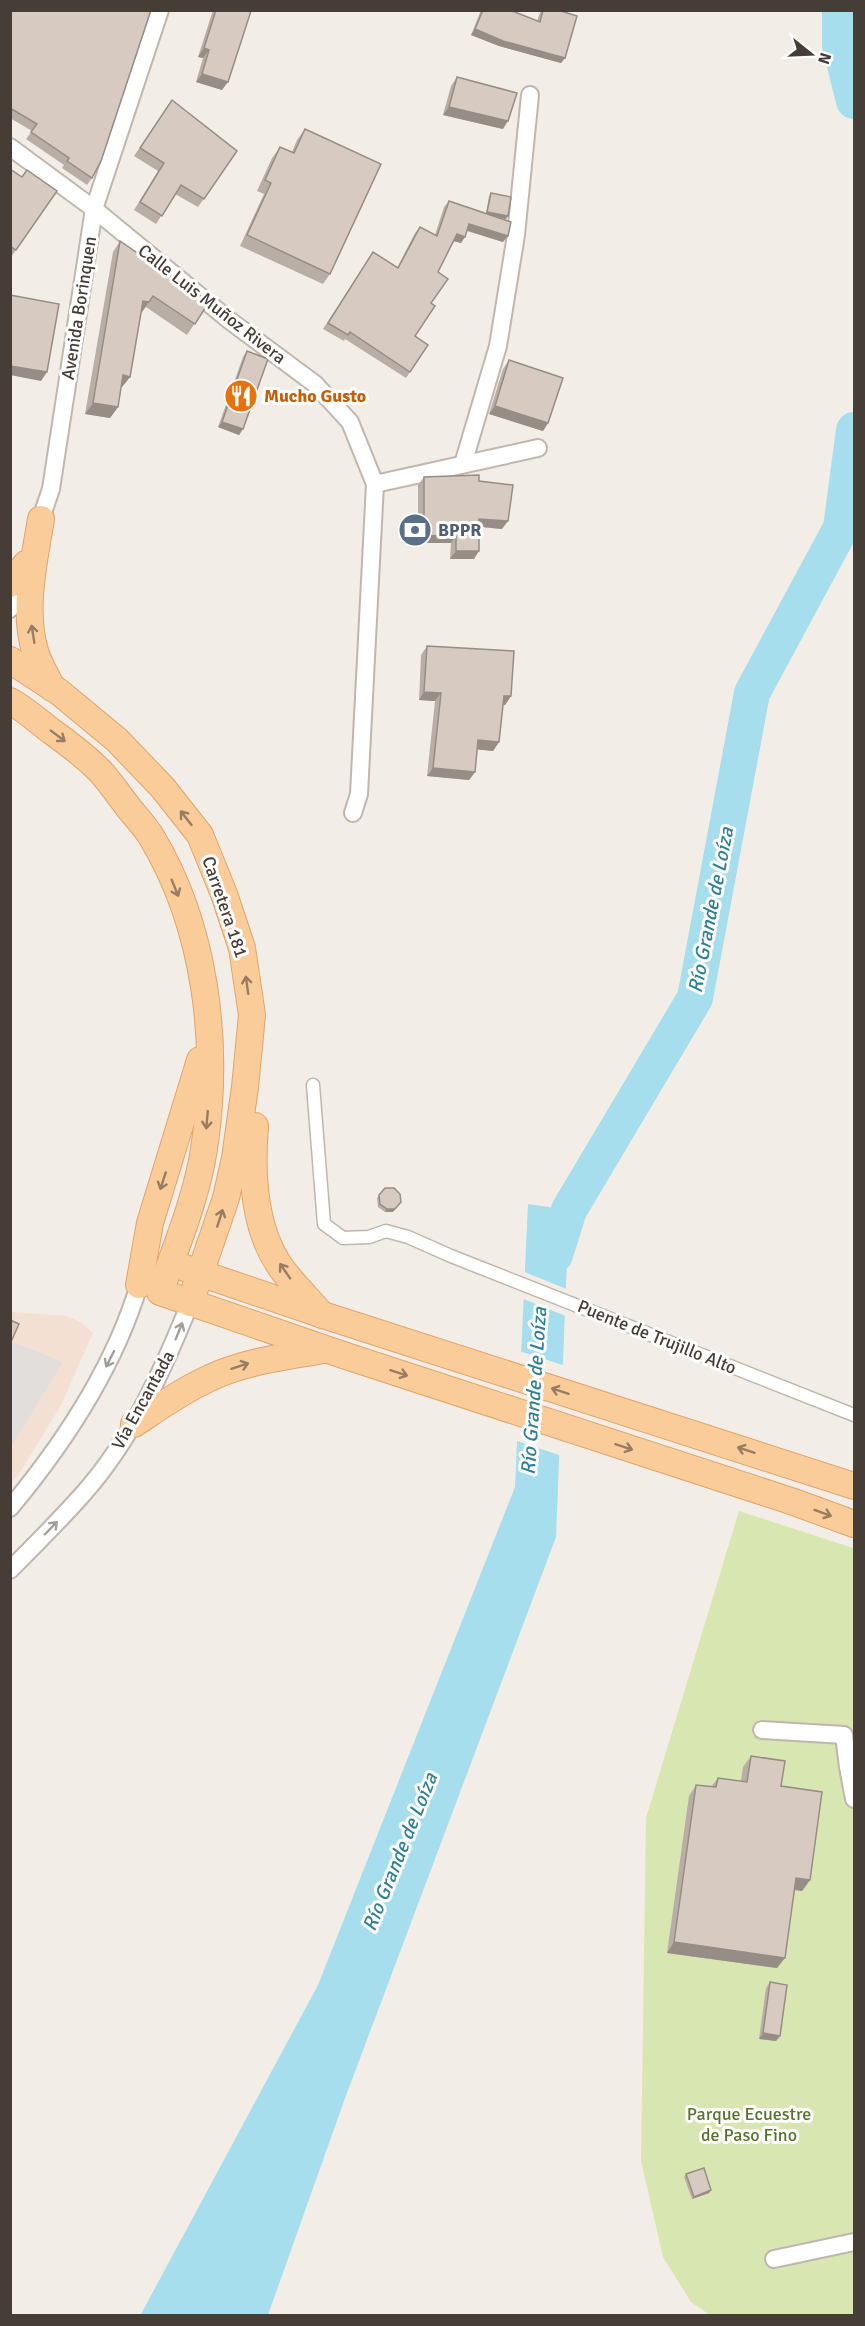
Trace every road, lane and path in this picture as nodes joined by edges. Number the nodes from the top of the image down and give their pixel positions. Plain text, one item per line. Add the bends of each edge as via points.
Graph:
1 (160, 10) edge
2 (530, 95) dead end
3 (10, 147) edge
4 (94, 209) junction
5 (538, 448) dead end
6 (463, 464) junction
7 (375, 484) junction
8 (41, 519) junction
9 (18, 574) edge
10 (10, 609) edge
11 (10, 660) edge
12 (52, 688) junction
13 (10, 701) edge
14 (353, 813) dead end
15 (252, 1015) junction
16 (209, 1024) junction
17 (313, 1085) dead end
18 (170, 1263) junction
19 (201, 1274) junction
20 (150, 1289) junction
21 (190, 1303) junction
22 (322, 1315) junction
23 (335, 1352) junction
24 (855, 1415) edge
25 (134, 1424) junction
26 (847, 1480) edge
27 (10, 1508) edge
28 (855, 1524) edge
29 (10, 1570) edge
30 (762, 1730) dead end
31 (855, 1799) edge
32 (855, 2242) edge
33 (774, 2259) dead end

1 - 4 street, Avenida Borinquen
2 - 6 street via 516,235 498,346
3 - 4 street, Calle Luis Muñoz Rivera
4 - 7 street, Calle Luis Muñoz Rivera via 229,320 315,384 350,422
4 - 8 street, Avenida Borinquen via 51,489
5 - 6 street
6 - 7 street
7 - 14 street, Calle Luis Muñoz Rivera via 359,794
8 - 9 street, Avenida Borinquen
12 -> 8 main road via 36,653 30,618
9 - 10 street, Avenida Borinquen
11 - 12 main road, Carretera 181
15 -> 12 main road, Carretera 181 via 242,948 200,835 163,788 117,740
13 -> 16 main road via 89,760 150,834 176,888 192,935
19 -> 15 main road, Carretera 181 via 235,1158
22 -> 15 main road via 284,1272 269,1244 258,1210 253,1157 259,1072
16 -> 18 main road via 204,1150
16 -> 20 main road via 150,1223
17 - 24 street, Puente de Trujillo Alto via 324,1224 343,1238 369,1237 386,1231 408,1237
18 - 19 main road
18 - 20 main road
19 - 21 main road, Carretera 181
19 - 22 main road
20 - 21 main road
20 -> 27 street via 69,1430
21 - 23 main road
25 -> 21 street, Vía Encantada via 166,1362
26 -> 22 main road
25 -> 23 main road via 187,1390 249,1363
23 -> 28 main road
29 -> 25 street, Vía Encantada via 84,1493
30 - 31 street via 844,1735
32 - 33 street

